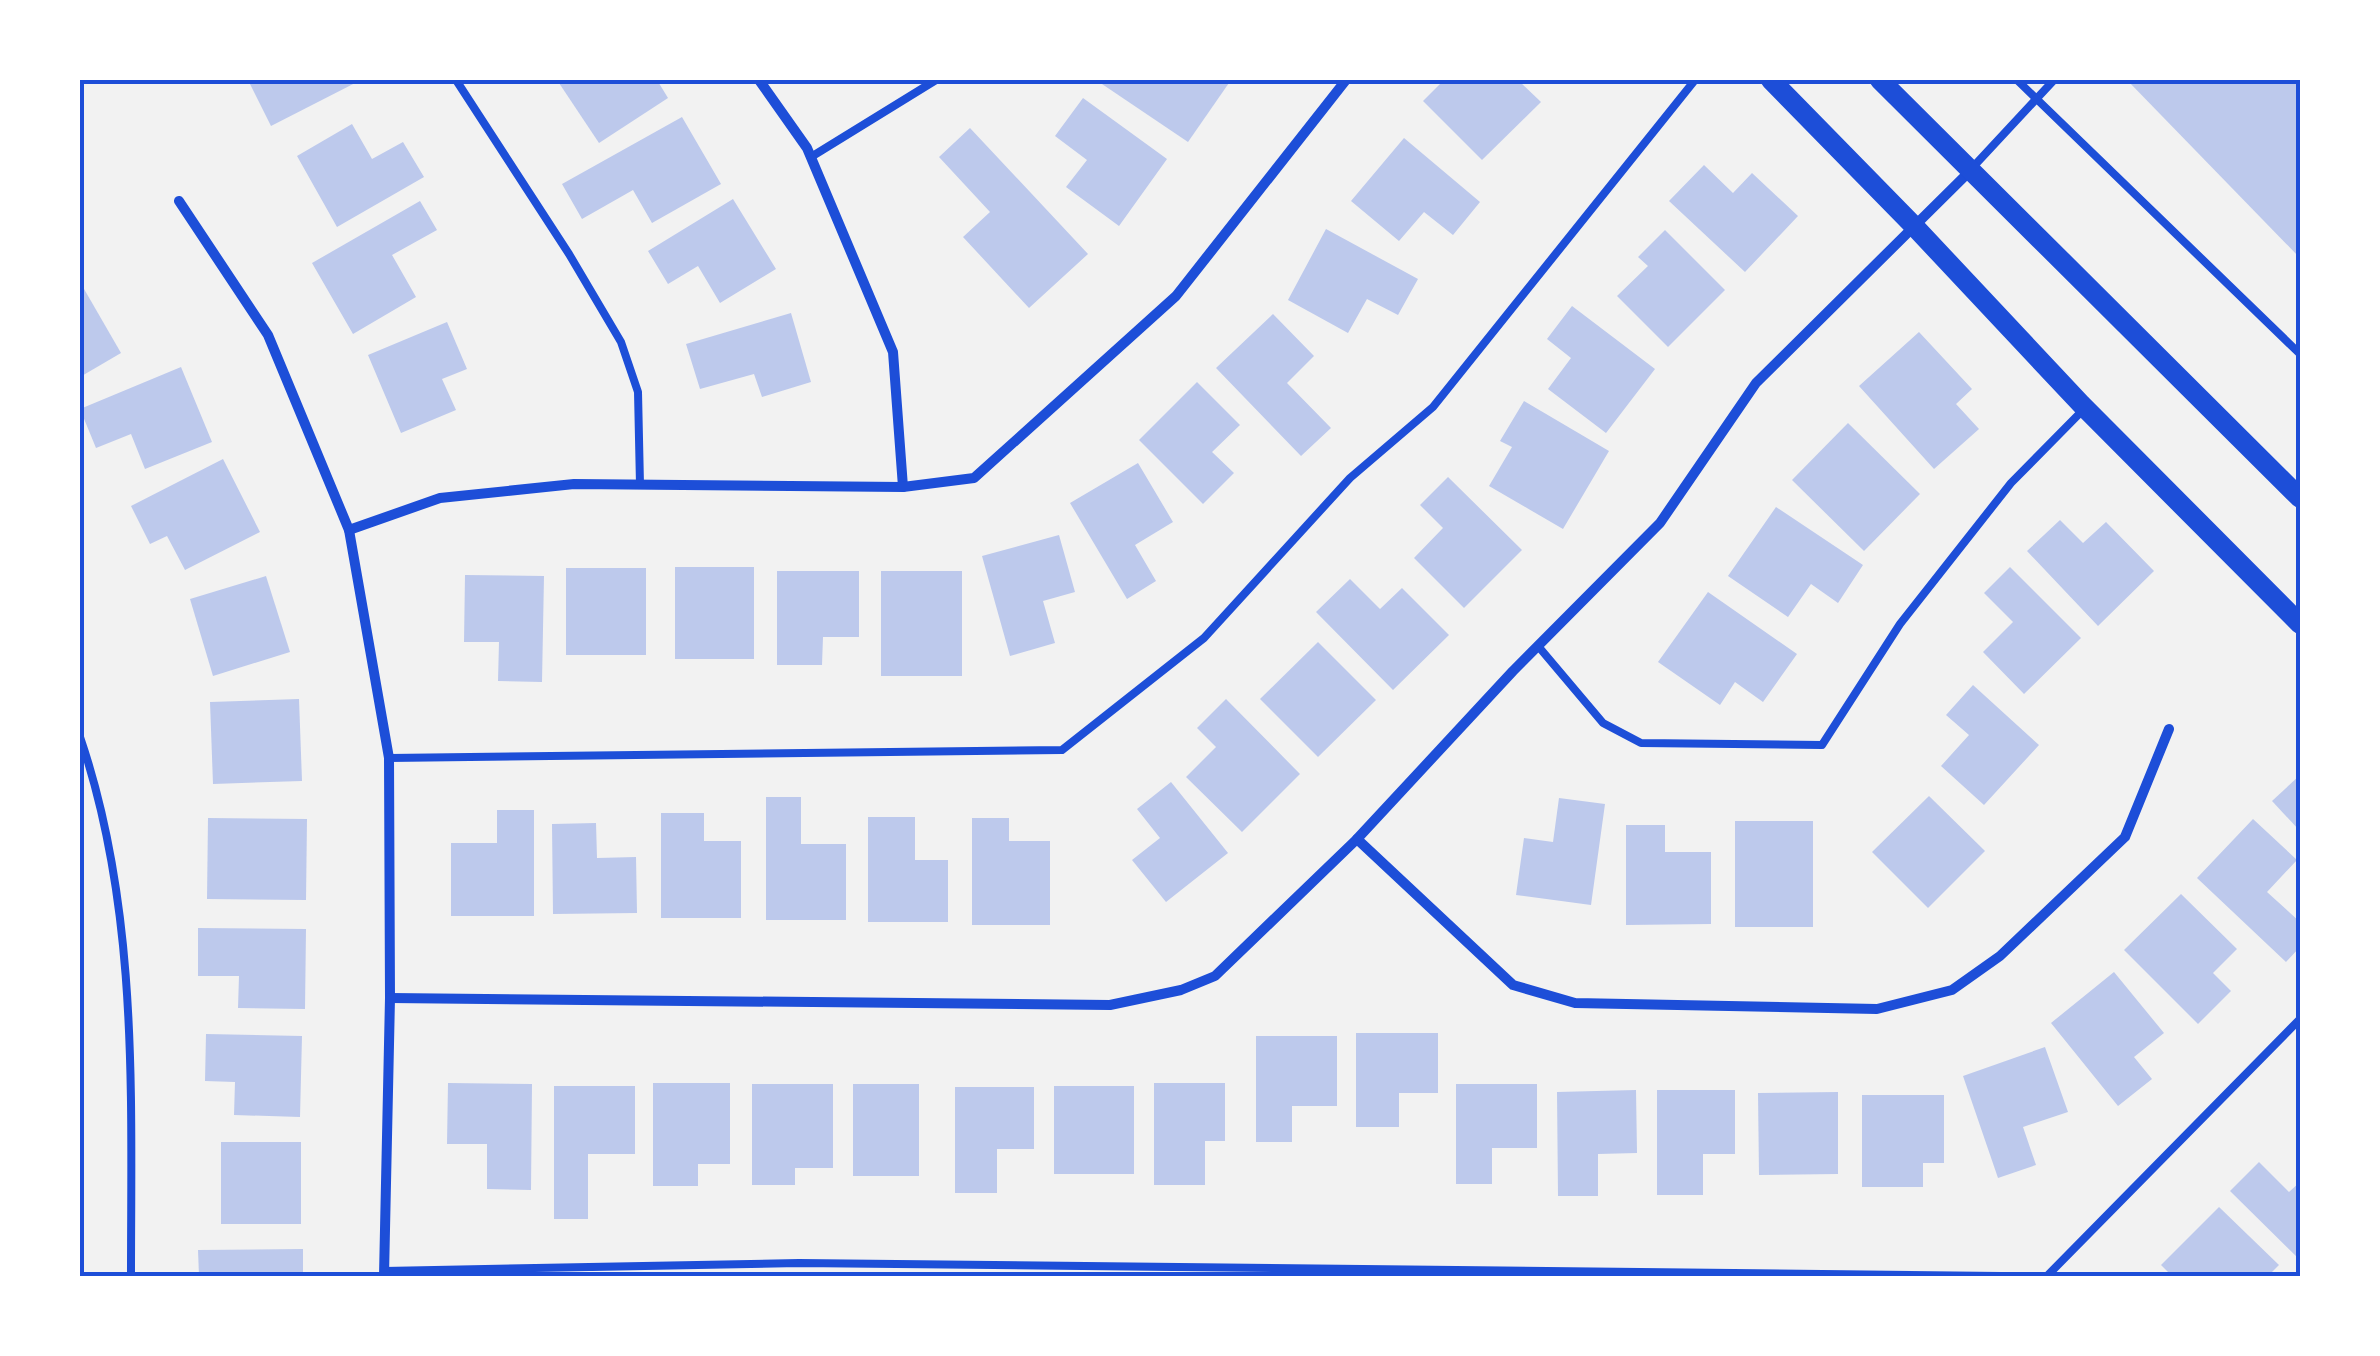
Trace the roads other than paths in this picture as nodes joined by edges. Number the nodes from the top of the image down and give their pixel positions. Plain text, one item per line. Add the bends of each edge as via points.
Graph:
1 (456, 80) edge
2 (759, 80) edge
3 (936, 80) edge
4 (1346, 80) edge
5 (1695, 80) edge
6 (1771, 80) edge
7 (1880, 80) edge
8 (2017, 80) edge
9 (2054, 80) edge
10 (2036, 99) junction
11 (811, 157) junction
12 (1970, 171) junction
13 (179, 201) dead end
14 (1914, 226) junction
15 (2300, 354) edge
16 (2085, 408) junction
17 (640, 485) junction
18 (904, 488) junction
19 (2300, 498) edge
20 (348, 530) junction
21 (2300, 624) edge
22 (1538, 646) junction
23 (2169, 729) dead end
24 (80, 737) edge
25 (389, 758) junction
26 (1357, 840) junction
27 (390, 998) junction
28 (2300, 1019) edge
29 (1561, 1273) edge
30 (384, 1274) edge
31 (130, 1276) edge
32 (2001, 1276) edge
33 (2047, 1276) edge

1 - 17 lane via 620,342 638,392
2 - 11 street
3 - 11 lane
4 - 18 street via 1176,296 974,478
5 - 25 lane via 1432,407 1350,478 1204,638 1062,750
6 - 14 main road
7 - 12 main road
8 - 10 lane
9 - 10 lane
10 - 12 lane
10 - 15 lane
11 - 18 street via 893,352
12 - 14 street
12 - 19 main road
13 - 20 street via 268,335
14 - 16 main road
14 - 22 street via 1756,383 1660,523
16 - 21 main road
16 - 22 lane via 2010,483 1912,609 1822,745 1641,743 1603,722
17 - 18 street
17 - 20 street via 574,484 440,498
20 - 25 street
22 - 26 street
23 - 26 street via 2125,837 2000,956 1952,990 1878,1009 1574,1003 1513,985
24 - 31 lane via 101,810 130,1030
25 - 27 street
26 - 27 street via 1215,976 1110,1005
27 - 30 street
28 - 33 lane
29 - 30 lane via 798,1263
29 - 32 lane

